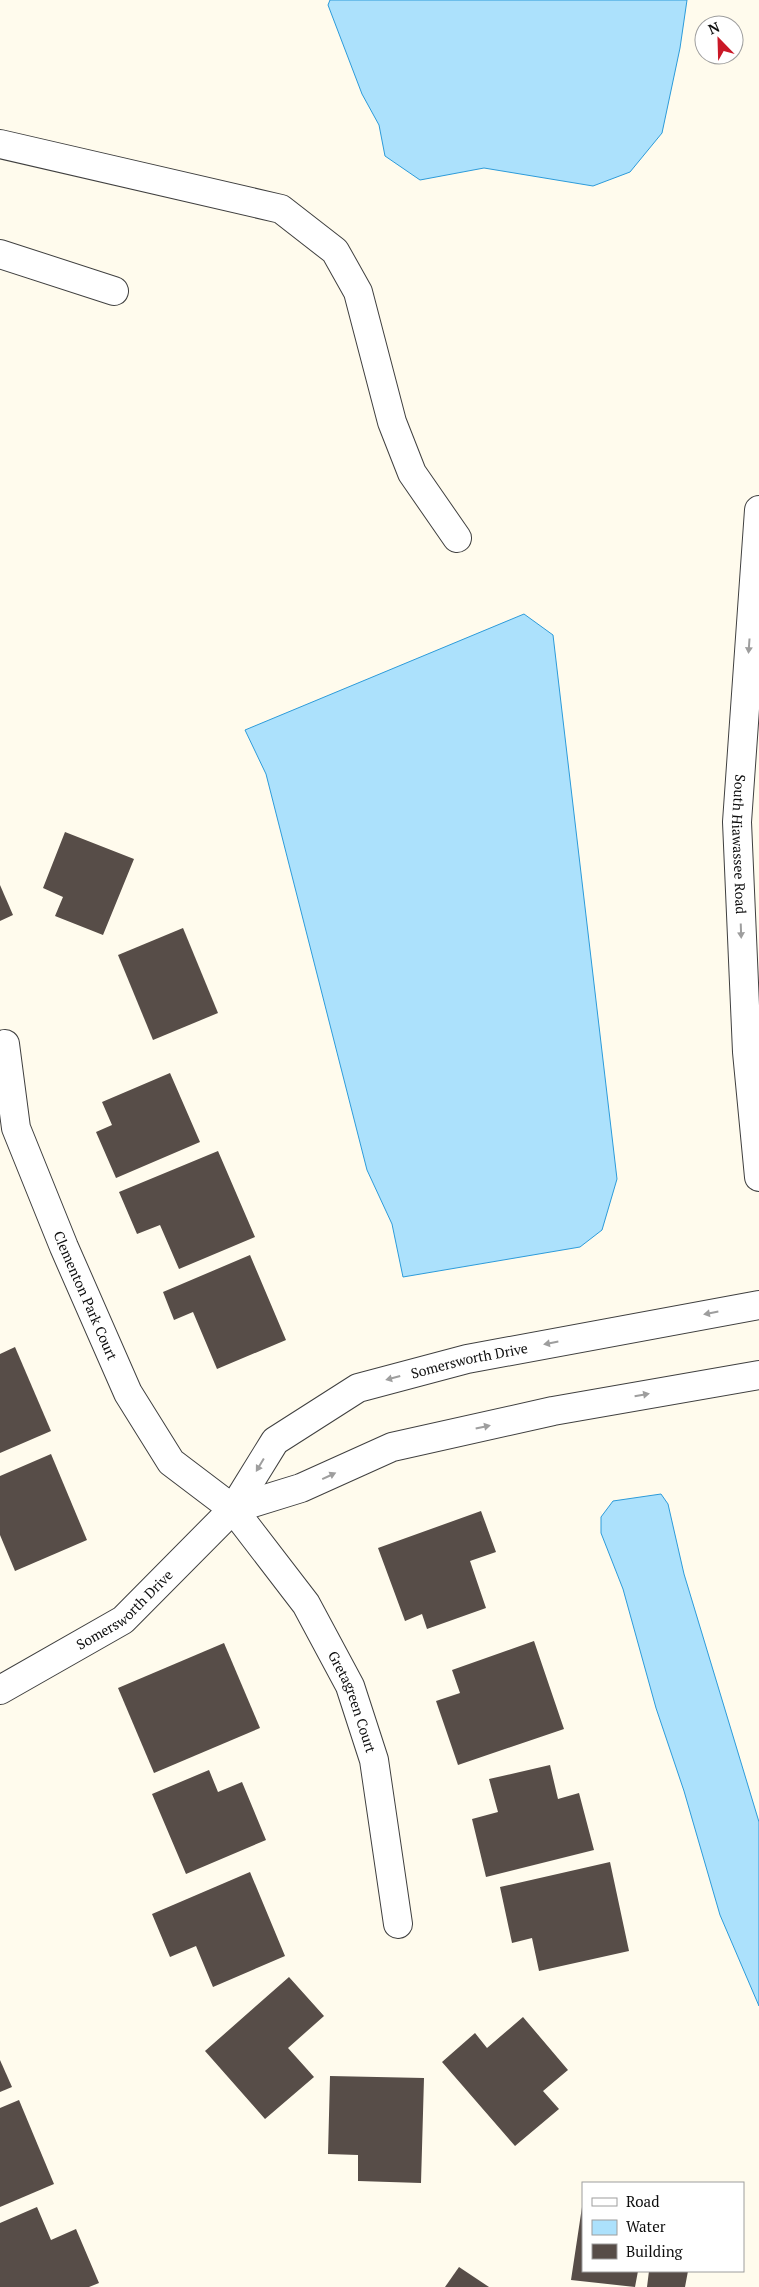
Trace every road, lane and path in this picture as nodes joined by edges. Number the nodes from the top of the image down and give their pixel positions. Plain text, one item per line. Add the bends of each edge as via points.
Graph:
1 (0, 144) edge
2 (0, 254) edge
3 (114, 291) dead end
4 (759, 510) edge
5 (457, 538) dead end
6 (751, 740) edge
7 (6, 1044) dead end
8 (759, 1177) edge
9 (759, 1305) edge
10 (759, 1375) edge
11 (233, 1509) junction
12 (0, 1690) edge
13 (398, 1924) dead end

1 - 5 street via 281,209 335,251 358,292 392,422 412,473
2 - 3 street
4 -> 6 street, South Hiawassee Road
6 -> 8 street, South Hiawassee Road via 737,822 747,1052
7 - 11 street, Clementon Park Court via 16,1128 128,1393 171,1462
9 -> 11 street, Somersworth Drive via 467,1359 358,1388 275,1441
11 -> 10 street, Somersworth Drive via 301,1488 392,1447 553,1411
11 - 12 street, Somersworth Drive via 123,1620
11 - 13 street, Gretagreen Court via 306,1604 350,1686 374,1760

